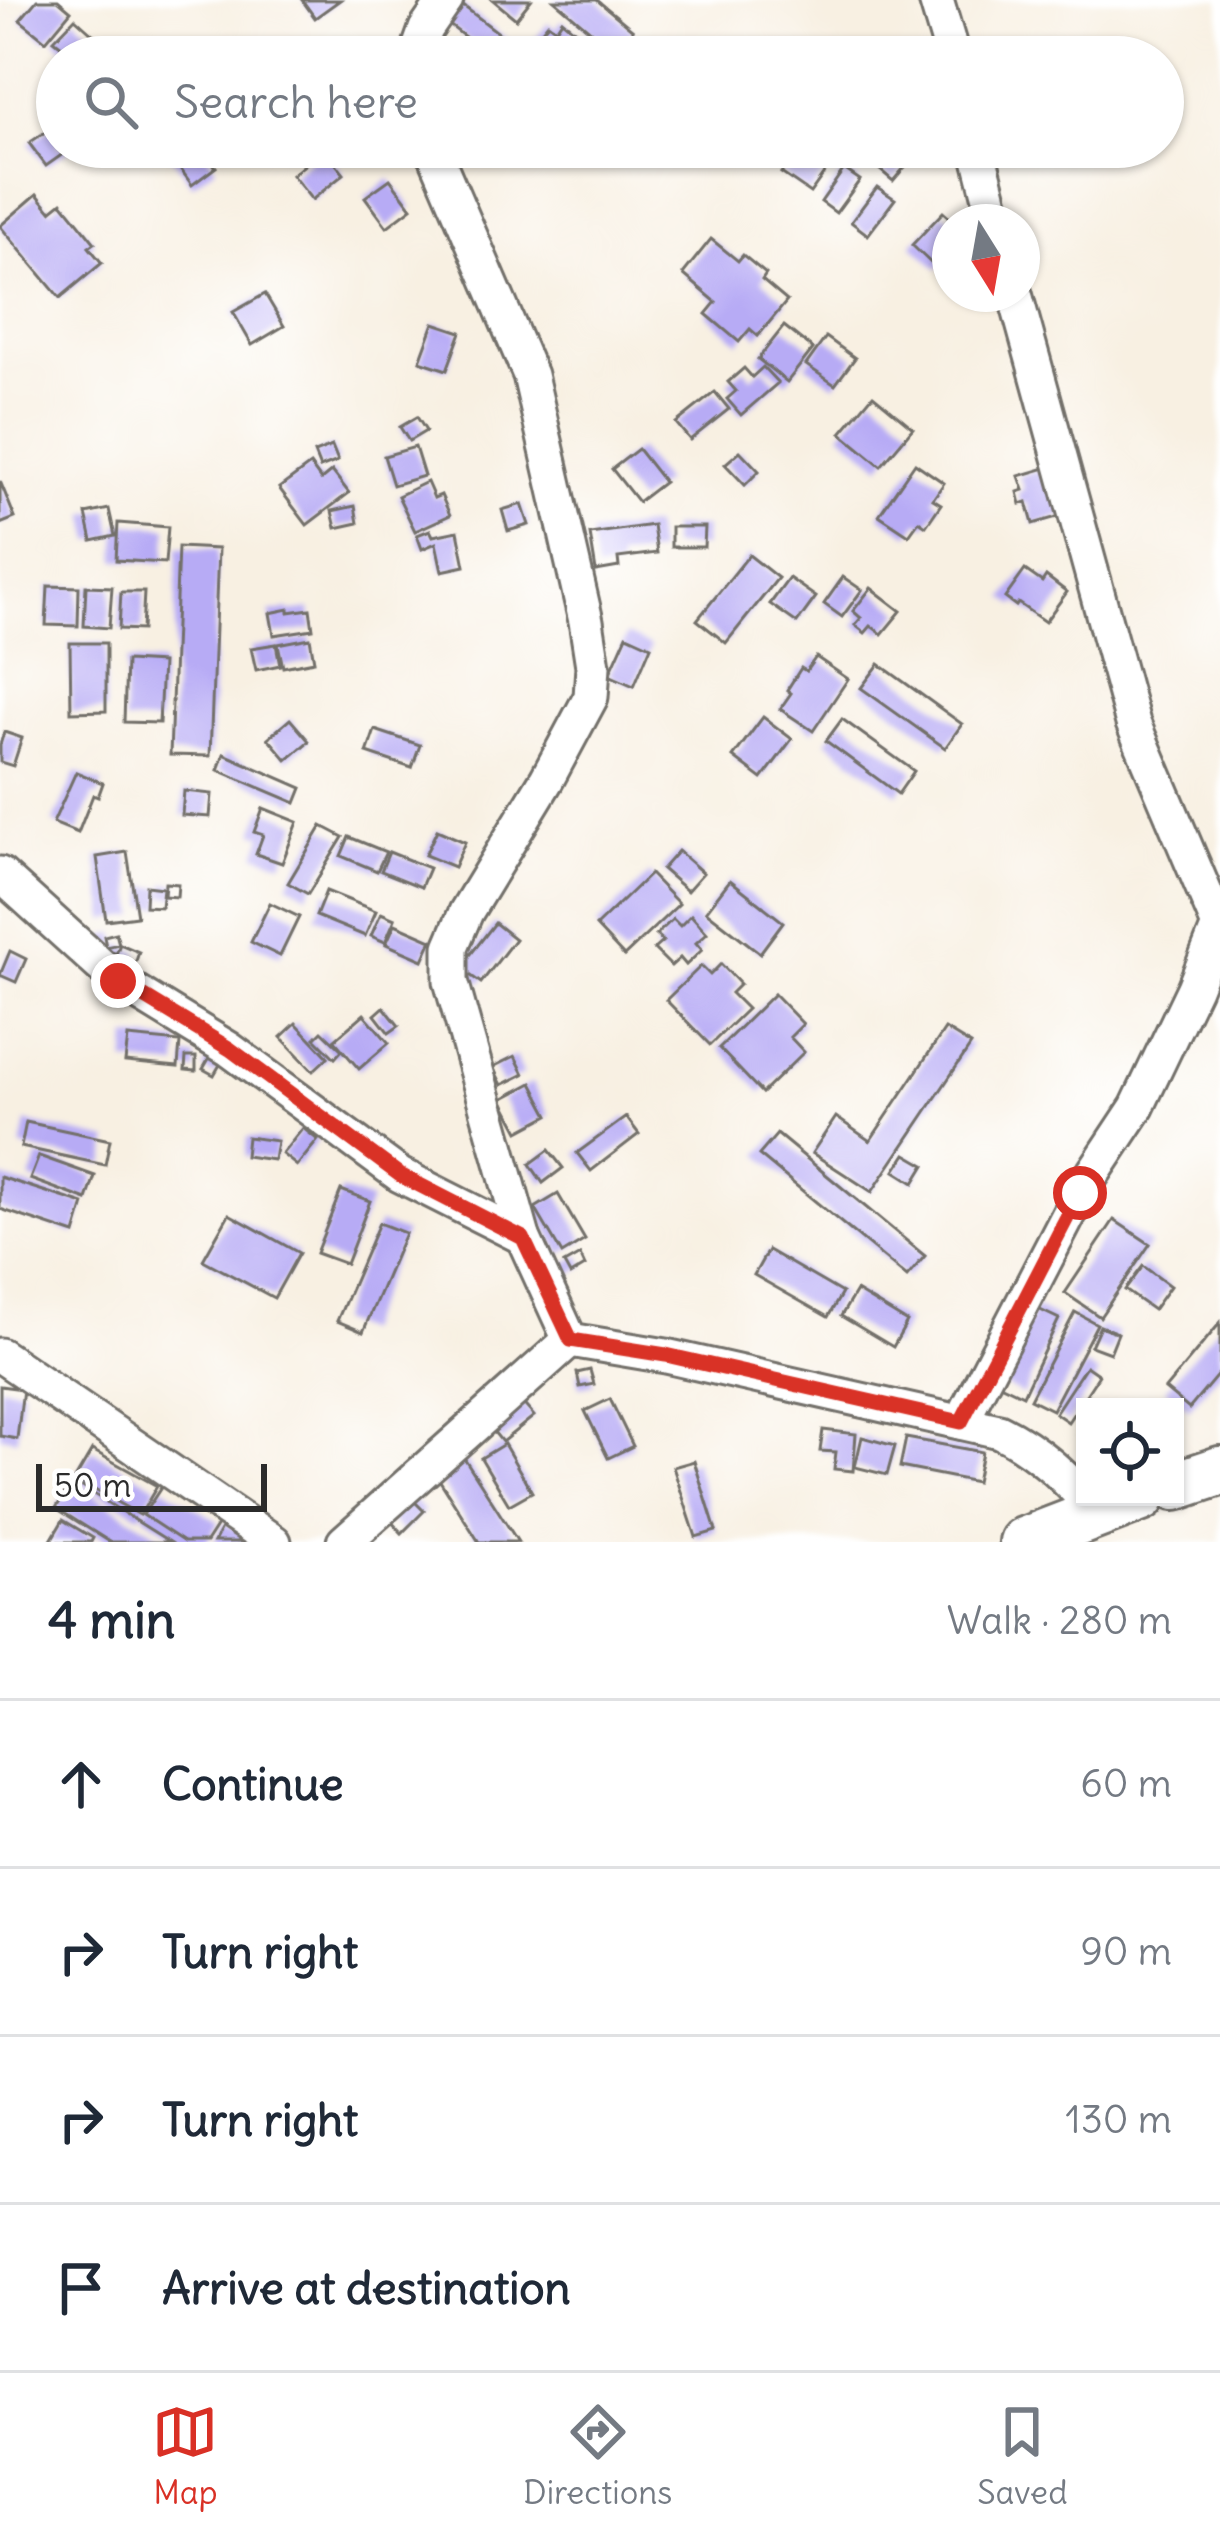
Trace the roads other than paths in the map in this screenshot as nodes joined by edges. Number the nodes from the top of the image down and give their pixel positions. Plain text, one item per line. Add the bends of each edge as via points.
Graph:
1 (446, 0) edge
2 (936, 0) edge
3 (423, 36) edge
4 (947, 36) edge
5 (441, 168) edge
6 (982, 168) edge
7 (991, 204) edge
8 (1021, 312) edge
9 (0, 874) edge
10 (1220, 924) edge
11 (523, 1238) junction
12 (571, 1340) junction
13 (0, 1355) edge
14 (961, 1422) junction
15 (1220, 1472) edge
16 (1076, 1480) edge
17 (1184, 1483) edge
18 (1117, 1506) edge
19 (1041, 1539) edge
20 (274, 1542) edge
21 (344, 1542) edge

1 - 3 street
2 - 4 street
5 - 11 street via 530,375 593,666 591,697 451,947 451,981
6 - 7 street
8 - 10 street via 1133,723
9 - 11 street via 118,981 230,1049 400,1175
10 - 14 street via 1137,1107 1080,1193
11 - 12 street
12 - 14 street
12 - 21 street
13 - 20 street
14 - 16 street via 1028,1445
15 - 17 highway
18 - 19 highway

